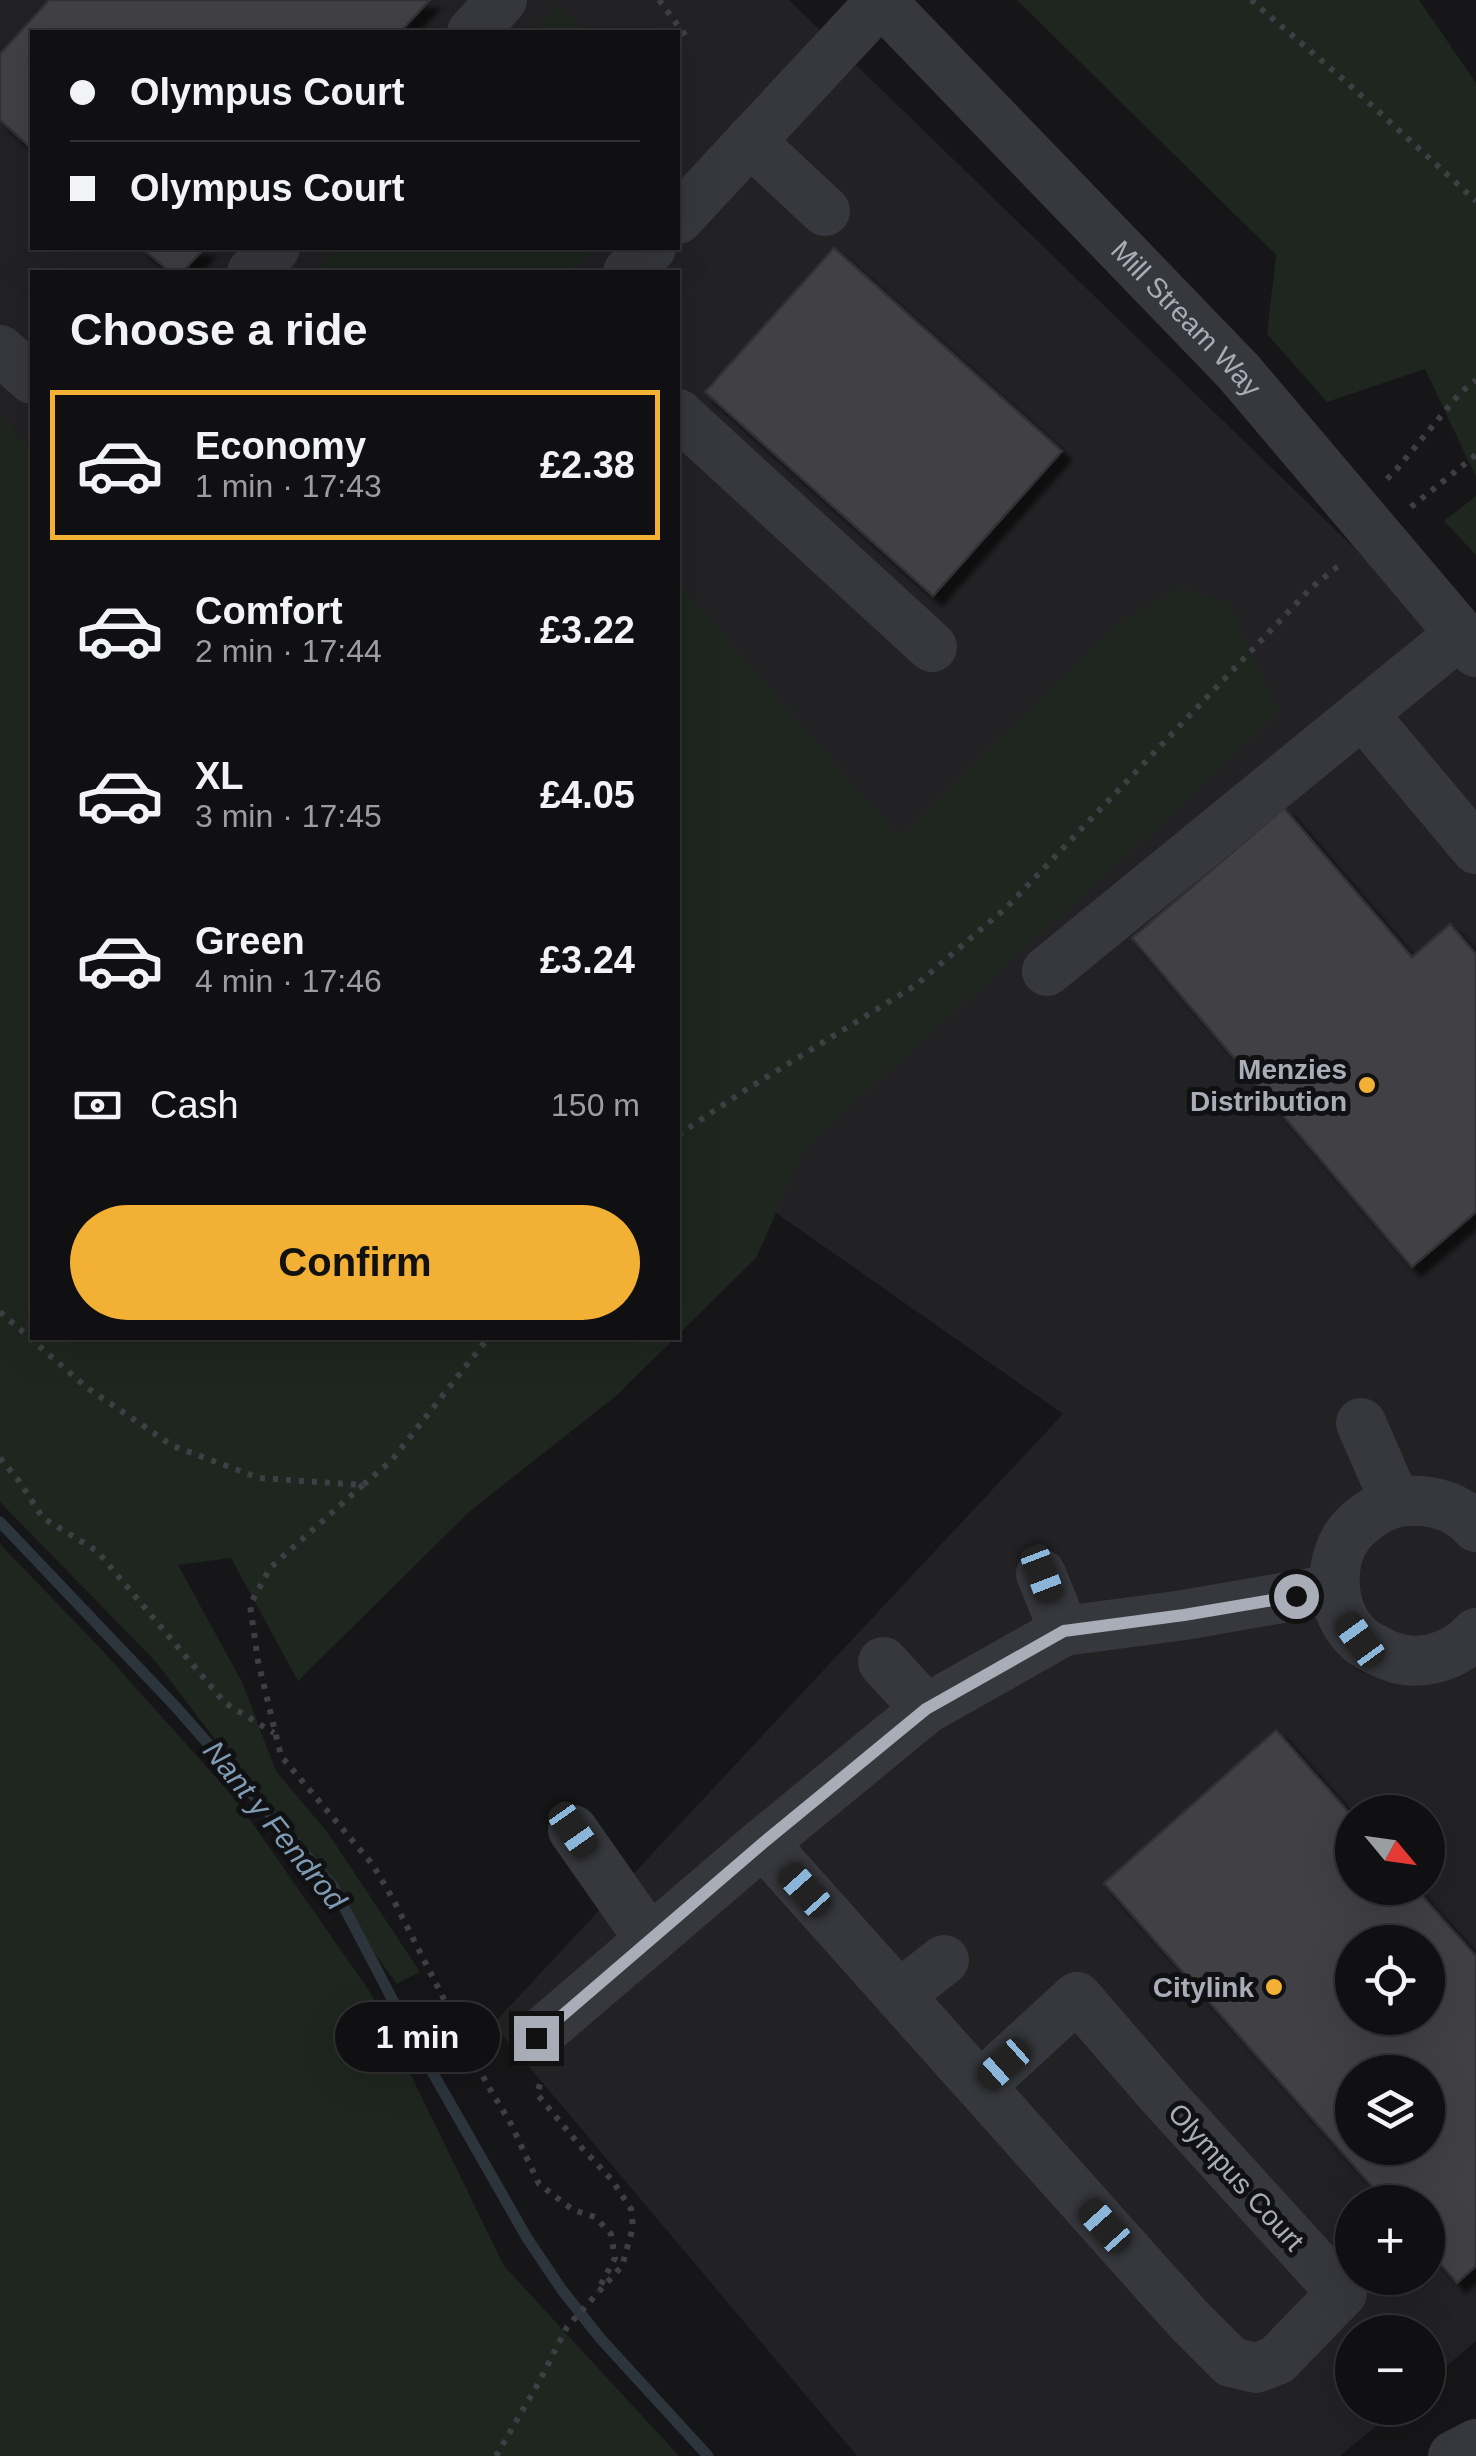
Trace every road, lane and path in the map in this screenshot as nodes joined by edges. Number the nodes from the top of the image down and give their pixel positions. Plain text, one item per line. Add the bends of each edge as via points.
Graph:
1 (502, 0) edge
2 (659, 0) edge
3 (881, 0) edge
4 (1251, 0) edge
5 (474, 30) edge
6 (688, 38) dead end
7 (750, 142) junction
8 (1476, 201) edge
9 (825, 210) dead end
10 (680, 217) edge
11 (273, 250) edge
12 (649, 250) edge
13 (254, 270) edge
14 (630, 270) edge
15 (0, 350) edge
16 (30, 377) edge
17 (1476, 380) edge
18 (680, 416) edge
19 (1476, 455) edge
20 (1366, 520) junction
21 (1468, 643) edge
22 (932, 647) dead end
23 (1363, 714) junction
24 (1476, 849) edge
25 (1047, 971) dead end
26 (680, 1135) edge
27 (0, 1312) edge
28 (30, 1338) edge
29 (32, 1340) edge
30 (486, 1340) edge
31 (1361, 1423) dead end
32 (0, 1458) edge
33 (363, 1485) junction
34 (1396, 1502) junction
35 (1476, 1528) edge
36 (1042, 1574) dead end
37 (1334, 1589) junction
38 (1064, 1631) junction
39 (1476, 1633) edge
40 (883, 1662) dead end
41 (926, 1709) junction
42 (275, 1734) junction
43 (573, 1830) dead end
44 (763, 1843) junction
45 (650, 1940) junction
46 (944, 1960) dead end
47 (899, 1996) junction
48 (536, 2038) joint
49 (980, 2086) junction
50 (597, 2292) junction
51 (1476, 2444) edge
52 (496, 2456) edge
53 (1453, 2456) edge

1 - 5 street
2 - 6 path
3 - 7 street
3 - 20 street, Mill Stream Way via 1238,372
4 - 8 path
7 - 9 street
7 - 10 street
11 - 13 street
12 - 14 street
15 - 16 street
17 - 20 path via 1396,470
18 - 22 street
19 - 20 path
20 - 21 street, Mill Stream Way
20 - 26 path via 1311,588 1007,906 916,985
21 - 23 street
23 - 24 street
23 - 25 street
27 - 28 path
29 - 33 path via 86,1387 173,1446 259,1478
30 - 33 path via 392,1460
31 - 34 street
32 - 42 path via 43,1518 98,1551 225,1703
33 - 42 path via 270,1568 250,1605
34 - 35 street via 1448,1506
34 - 37 street via 1368,1514 1348,1534
36 - 38 street
37 - 38 street
37 - 39 street via 1343,1618 1360,1640 1393,1659 1440,1658
38 - 41 street
40 - 41 street
41 - 44 street
42 - 50 path via 280,1756 373,1865 539,2184 612,2234 614,2258
43 - 45 street
44 - 45 street
44 - 47 street, Olympus Court
45 - 48 street
46 - 47 street
47 - 49 street, Olympus Court
48 - 50 path via 547,2057 536,2094 630,2209 633,2227 622,2266
49 - 49 street, Olympus Court via 1078,1997 1342,2293 1277,2360 1256,2368 1231,2362
50 - 52 path via 567,2326
51 - 53 street

